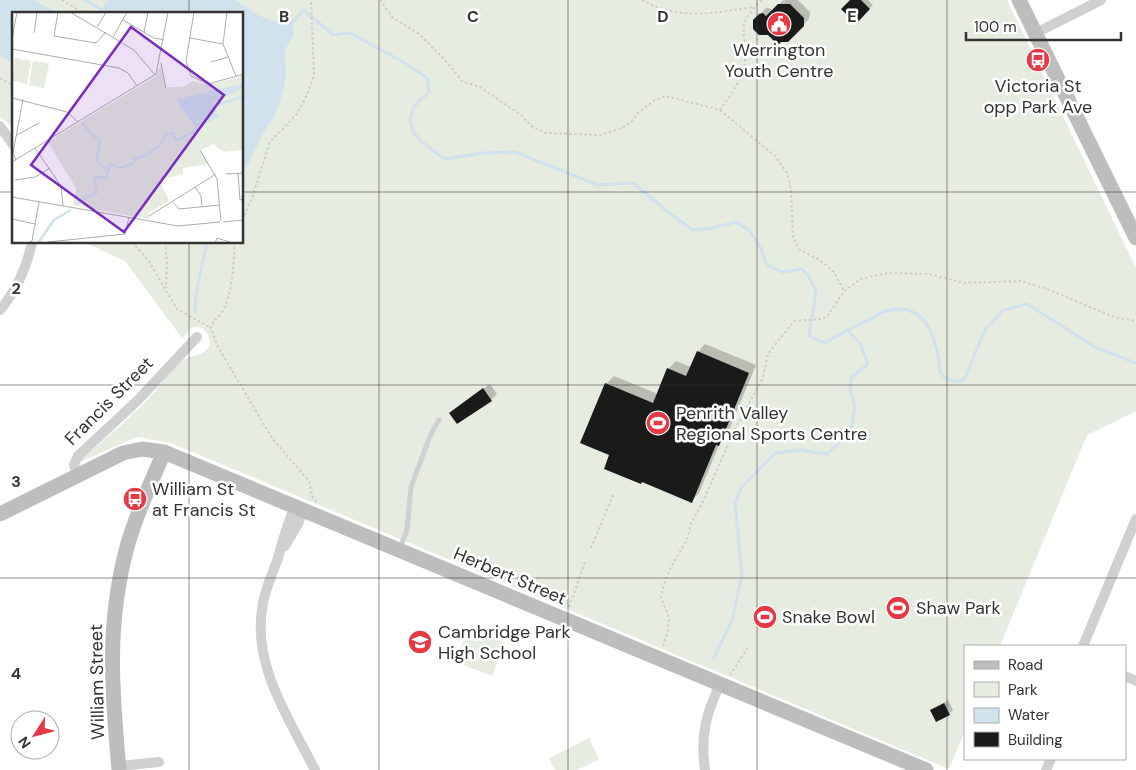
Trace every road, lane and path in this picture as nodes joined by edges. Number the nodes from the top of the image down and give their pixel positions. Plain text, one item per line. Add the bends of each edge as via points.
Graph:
1 (62, 0) edge
2 (311, 0) edge
3 (380, 0) edge
4 (642, 0) edge
5 (762, 0) edge
6 (784, 0) edge
7 (1019, 0) edge
8 (1101, 0) edge
9 (784, 4) dead end
10 (755, 7) junction
11 (82, 12) edge
12 (1036, 34) junction
13 (0, 78) edge
14 (12, 85) edge
15 (720, 110) junction
16 (0, 126) edge
17 (12, 143) edge
18 (244, 216) edge
19 (1136, 238) edge
20 (31, 244) edge
21 (134, 244) edge
22 (164, 244) edge
23 (235, 244) edge
24 (166, 288) junction
25 (844, 292) junction
26 (0, 310) edge
27 (1136, 321) edge
28 (211, 328) junction
29 (197, 337) dead end
30 (439, 420) dead end
31 (164, 452) junction
32 (78, 475) junction
33 (614, 492) dead end
34 (303, 510) junction
35 (0, 514) edge
36 (1136, 519) edge
37 (591, 548) dead end
38 (399, 551) junction
39 (585, 562) dead end
40 (569, 607) dead end
41 (1083, 645) edge
42 (748, 646) dead end
43 (658, 658) junction
44 (722, 685) junction
45 (159, 762) dead end
46 (119, 768) edge
47 (315, 770) edge
48 (705, 770) edge
49 (926, 770) edge

1 - 11 path
2 - 18 path via 314,75 297,114 270,142
3 - 15 path via 392,17 419,34 444,59 462,82 480,87 546,134 600,135 622,128 655,100 666,96
4 - 10 path via 661,9 689,14
5 - 10 path
6 - 9 path
7 - 12 street
8 - 12 street
10 - 15 path via 743,24 744,68 734,91
12 - 19 street
13 - 14 path
15 - 25 path via 775,156 787,173 792,190 793,237 799,249 834,272
16 - 17 street
20 - 26 street via 21,276
21 - 24 path
22 - 24 path
23 - 28 path via 230,289 220,317 214,320
24 - 28 path via 177,310
25 - 27 path via 861,279 887,273 928,274 965,283 1022,281 1114,317
25 - 43 path via 827,317 794,321 768,354 762,380 736,427 664,584 661,597 669,618
28 - 34 path via 218,347 272,438 309,481 313,499 319,501
29 - 32 street, Francis Street via 138,400 78,456 74,465
30 - 38 lane via 411,487 407,530
31 - 32 street, Herbert Street via 136,449
31 - 34 street, Herbert Street
31 - 46 street, William Street via 127,546 114,608 112,682
32 - 35 street, Francis Street
33 - 37 path
34 - 38 street, Herbert Street
34 - 47 street via 277,560 265,592 261,633 272,683
36 - 41 street
38 - 43 street, Herbert Street
39 - 40 path
42 - 44 path
43 - 44 street, Herbert Street
44 - 48 street via 709,708 705,725
44 - 49 street, Herbert Street
45 - 46 street

